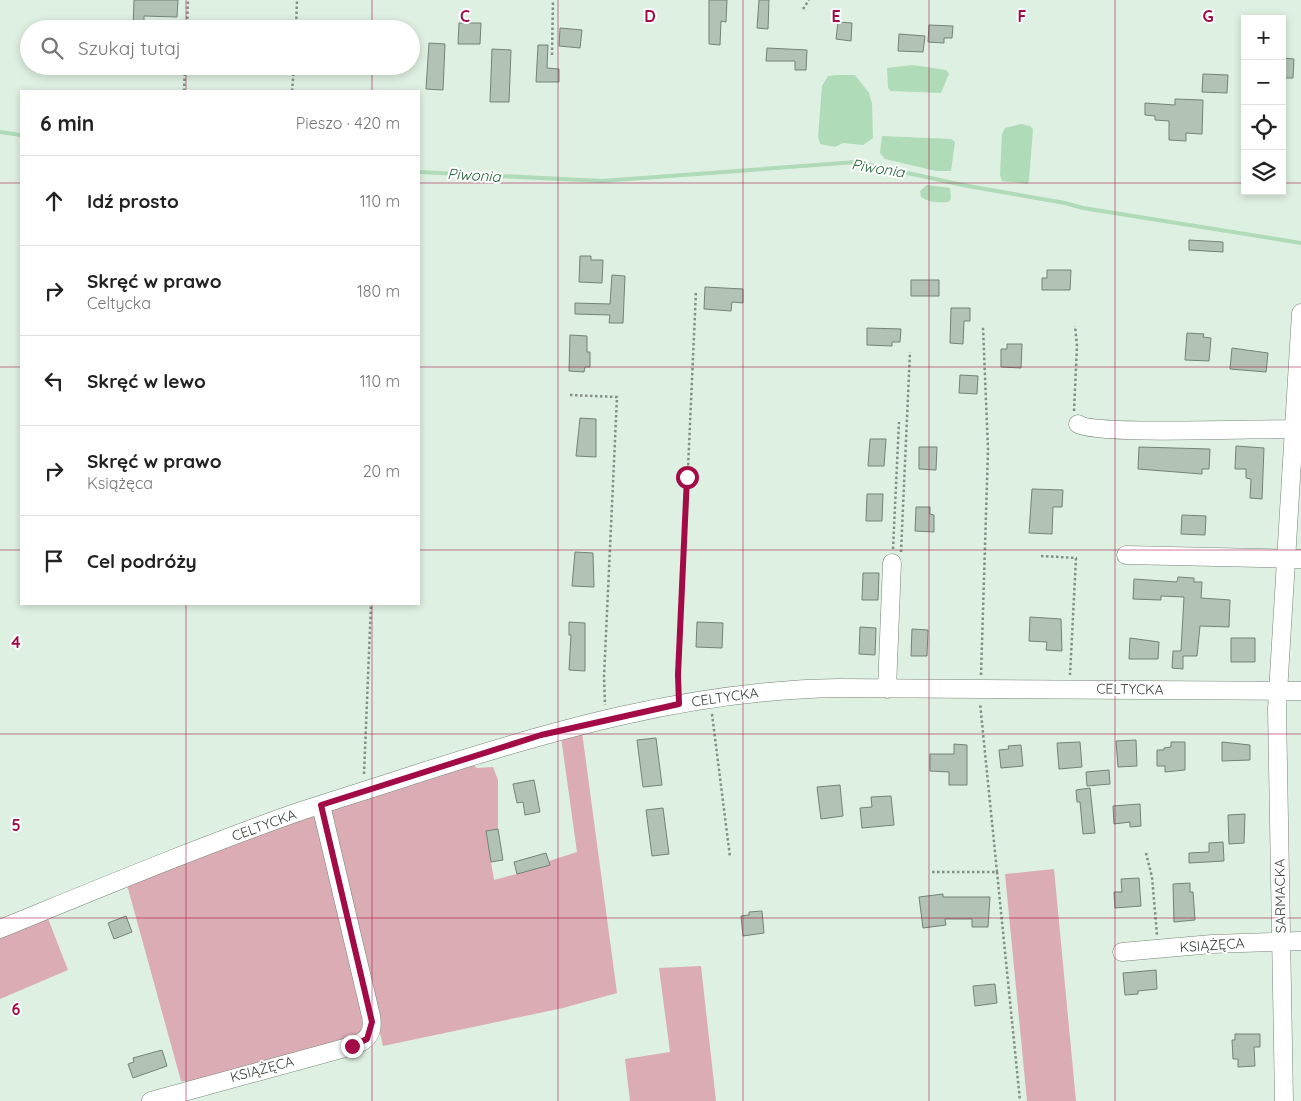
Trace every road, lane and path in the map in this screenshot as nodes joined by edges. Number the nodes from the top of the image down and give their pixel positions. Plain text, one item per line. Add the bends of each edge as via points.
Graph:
1 (188, 0) edge
2 (297, 0) edge
3 (553, 0) edge
4 (809, 0) edge
5 (803, 10) dead end
6 (187, 20) edge
7 (296, 20) edge
8 (552, 55) dead end
9 (185, 75) edge
10 (293, 75) edge
11 (184, 90) edge
12 (292, 90) edge
13 (696, 291) dead end
14 (1301, 313) edge
15 (1075, 326) dead end
16 (983, 327) dead end
17 (910, 352) dead end
18 (570, 395) dead end
19 (898, 422) dead end
20 (1078, 424) joint
21 (1298, 428) edge
22 (1126, 555) dead end
23 (1041, 556) dead end
24 (897, 559) junction
25 (1294, 559) edge
26 (371, 605) edge
27 (887, 689) junction
28 (1070, 689) junction
29 (980, 690) junction
30 (1278, 691) junction
31 (1301, 691) edge
32 (710, 698) junction
33 (679, 704) junction
34 (607, 718) junction
35 (366, 791) junction
36 (321, 805) junction
37 (1146, 854) dead end
38 (730, 857) dead end
39 (932, 872) dead end
40 (997, 872) junction
41 (0, 929) edge
42 (1282, 941) junction
43 (1301, 941) edge
44 (1158, 948) junction
45 (1122, 952) dead end
46 (151, 1101) edge
47 (1020, 1101) edge
48 (1284, 1101) edge

1 - 6 path
2 - 7 path
3 - 8 path
4 - 5 path
9 - 11 path
10 - 12 path
13 - 33 path via 678,666
14 - 21 street
15 - 20 path via 1074,414
16 - 29 path via 988,450
17 - 24 path
18 - 34 path via 618,397 604,677
19 - 24 path
20 - 21 street via 1089,429
21 - 25 street
22 - 25 street
23 - 28 path via 1076,558
24 - 27 street
25 - 30 street
26 - 35 path via 364,755
27 - 29 street, CELTYCKA
27 - 32 street, CELTYCKA via 802,688
28 - 29 street, CELTYCKA
28 - 30 street, CELTYCKA
29 - 40 path
30 - 31 street, CELTYCKA
30 - 42 street, SARMACKA via 1276,732
32 - 33 street, CELTYCKA
32 - 38 path
33 - 34 street, CELTYCKA
34 - 35 street, CELTYCKA via 524,740
35 - 36 street, CELTYCKA
36 - 41 street, CELTYCKA via 165,862
36 - 46 street, KSIĄŻĘCA via 372,1016 370,1034 352,1046
37 - 44 path via 1152,877
39 - 40 path
40 - 47 path
42 - 43 street, KSIĄŻĘCA
42 - 44 street, KSIĄŻĘCA
42 - 48 street, SARMACKA
44 - 45 street, KSIĄŻĘCA

